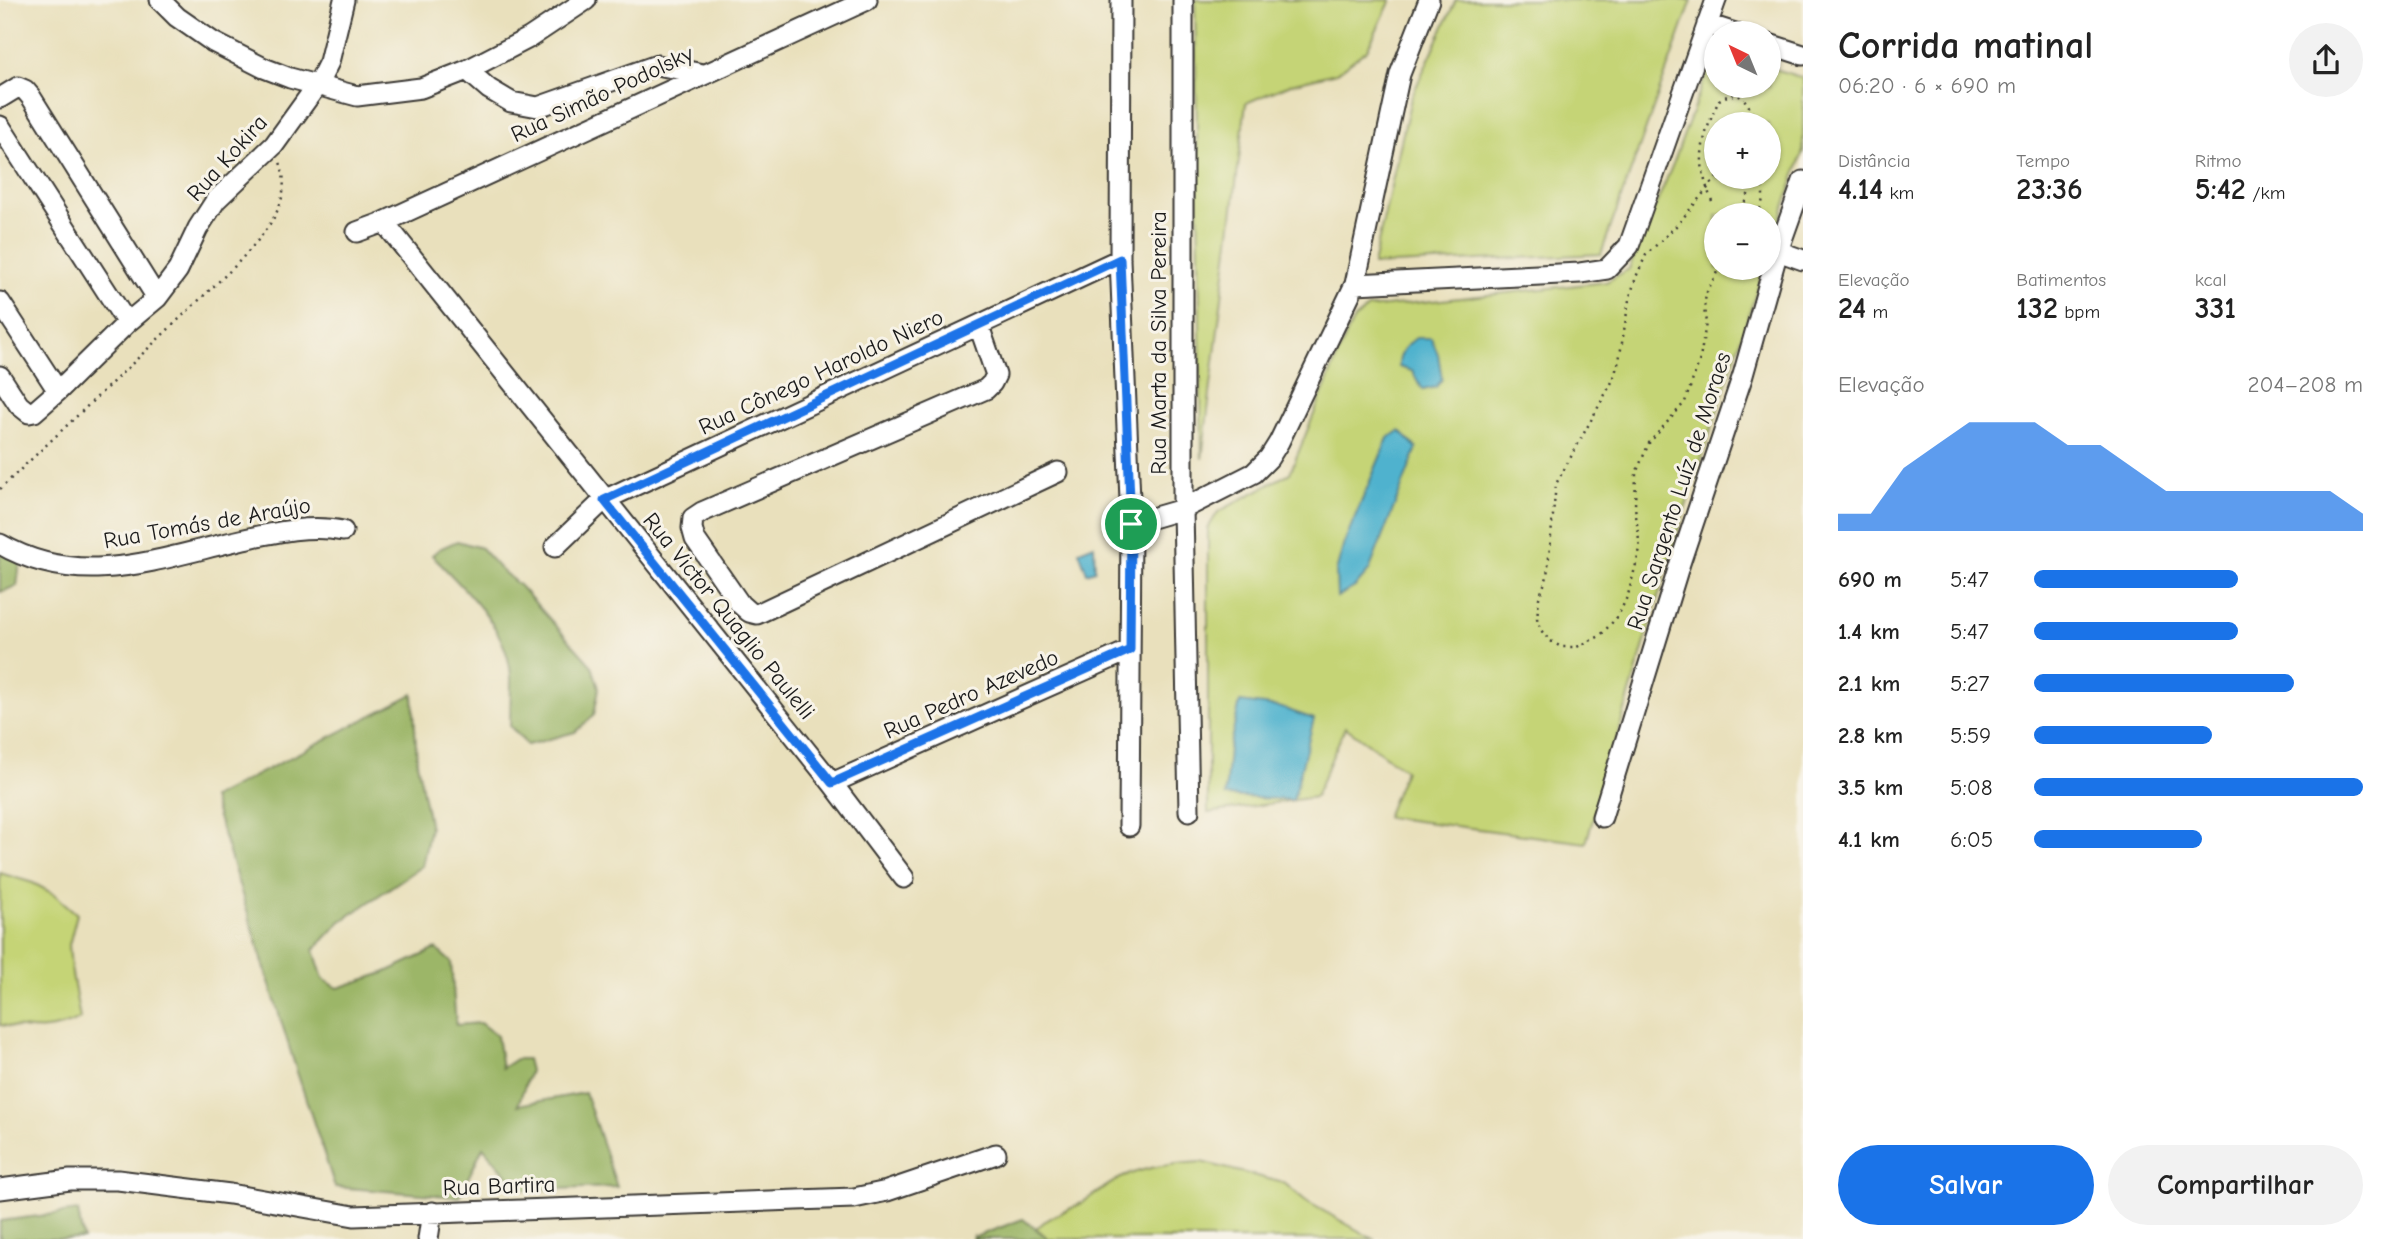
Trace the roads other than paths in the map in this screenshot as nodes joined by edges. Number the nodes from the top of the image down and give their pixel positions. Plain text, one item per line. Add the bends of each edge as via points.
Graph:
1 (160, 0) edge
2 (344, 0) edge
3 (586, 0) edge
4 (867, 0) edge
5 (1121, 0) edge
6 (1183, 0) edge
7 (1429, 0) edge
8 (1716, 0) edge
9 (1708, 21) edge
10 (1704, 33) edge
11 (1782, 48) edge
12 (1803, 55) edge
13 (467, 70) junction
14 (703, 74) junction
15 (318, 84) junction
16 (0, 98) edge
17 (0, 126) edge
18 (1803, 181) edge
19 (384, 222) junction
20 (357, 232) dead end
21 (1781, 243) edge
22 (1781, 252) edge
23 (1120, 259) junction
24 (1803, 260) edge
25 (1770, 280) edge
26 (1355, 284) junction
27 (157, 298) junction
28 (0, 302) edge
29 (127, 323) junction
30 (979, 326) junction
31 (0, 376) edge
32 (58, 391) junction
33 (1058, 472) dead end
34 (604, 500) junction
35 (1183, 509) junction
36 (1131, 524) junction
37 (342, 531) dead end
38 (0, 544) edge
39 (555, 547) dead end
40 (1130, 650) junction
41 (832, 783) junction
42 (1189, 811) dead end
43 (1602, 817) dead end
44 (1129, 826) dead end
45 (904, 878) dead end
46 (996, 1154) dead end
47 (0, 1189) edge
48 (432, 1212) junction
49 (428, 1239) edge

1 - 15 street via 213,42 264,68
2 - 15 street, Rua Kokira via 330,62
3 - 13 street via 529,38
4 - 14 street, Rua Simão Podolsky
5 - 23 street, Rua Marta da Silva Pereira
6 - 35 street, Rua Marta da Silva Pereira
7 - 26 street via 1400,74
8 - 9 street
10 - 26 street via 1629,246 1607,269
11 - 12 street
13 - 14 street via 511,102 538,107 657,65
13 - 15 street via 421,88 356,96
14 - 19 street, Rua Simão Podolsky
15 - 27 street, Rua Kokira via 274,145 209,210 178,270
16 - 27 street via 18,87 31,97
17 - 29 street
18 - 21 street, Rua Sargento Luíz de Moraes
19 - 20 street, Rua Simão Podolsky
19 - 34 street, Rua Victor Quaglio Paulelli
22 - 24 street
23 - 30 street, Rua Cônego Haroldo Niero
23 - 36 street, Rua Marta da Silva Pereira
25 - 43 street, Rua Sargento Luíz de Moraes
26 - 35 street via 1269,458 1254,473
27 - 29 street, Rua Kokira
28 - 32 street
29 - 32 street, Rua Kokira
30 - 33 street via 996,375 986,389 702,512 693,518 695,539 740,604 757,614
30 - 34 street, Rua Cônego Haroldo Niero
31 - 32 street, Rua Kokira via 24,410 34,412
34 - 39 street, Rua Cônego Haroldo Niero
34 - 41 street, Rua Victor Quaglio Paulelli
35 - 36 street
35 - 42 street, Rua Marta da Silva Pereira
36 - 40 street, Rua Marta da Silva Pereira
37 - 38 street, Rua Tomás de Araújo via 324,527 279,532 146,564 92,568 54,566
40 - 41 street, Rua Pedro Azevedo
40 - 44 street, Rua Marta da Silva Pereira
41 - 45 street, Rua Victor Quaglio Paulelli
46 - 48 street, Rua Bartira via 854,1198
47 - 48 street, Rua Bartira via 70,1180 118,1180 354,1216
48 - 49 street

